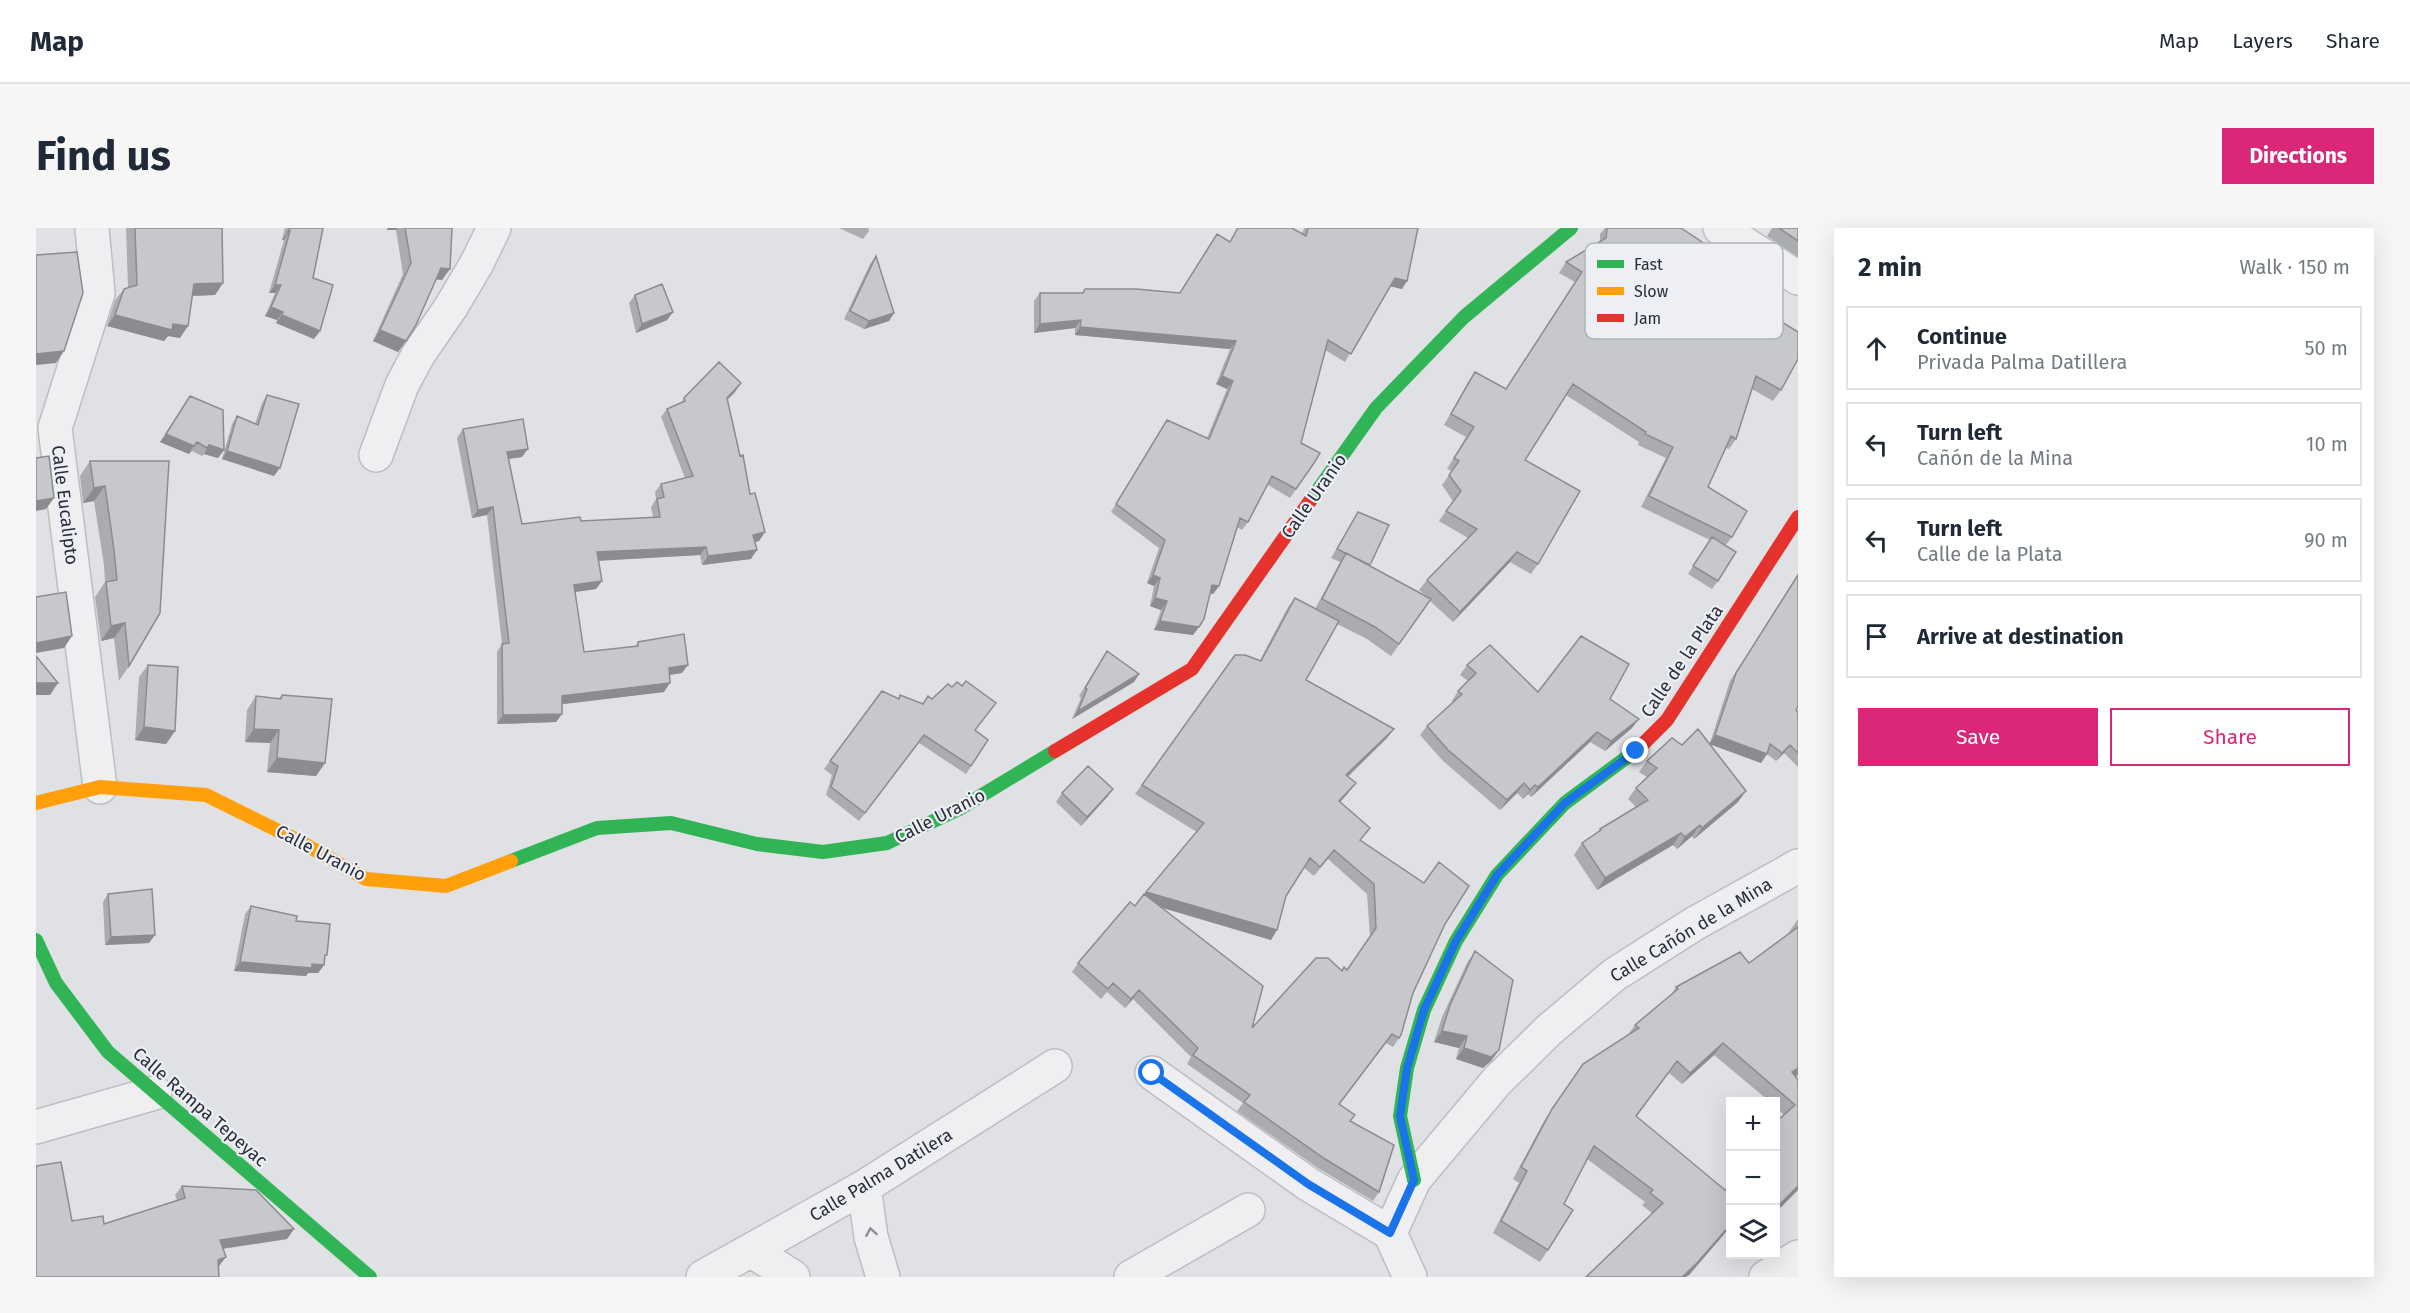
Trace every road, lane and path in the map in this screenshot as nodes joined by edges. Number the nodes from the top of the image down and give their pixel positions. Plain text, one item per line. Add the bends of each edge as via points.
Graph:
1 (92, 228) edge
2 (494, 228) edge
3 (1572, 228) edge
4 (1720, 228) edge
5 (1743, 243) edge
6 (1783, 268) edge
7 (1798, 278) edge
8 (376, 455) dead end
9 (1798, 517) edge
10 (100, 787) junction
11 (36, 804) edge
12 (1798, 866) edge
13 (36, 940) edge
14 (1055, 1066) dead end
15 (1152, 1073) dead end
16 (155, 1093) junction
17 (36, 1127) edge
18 (1414, 1180) junction
19 (864, 1187) junction
20 (1248, 1210) dead end
21 (1390, 1233) junction
22 (752, 1251) junction
23 (1798, 1257) edge
24 (370, 1277) edge
25 (703, 1277) edge
26 (793, 1277) edge
27 (883, 1277) edge
28 (1131, 1277) edge
29 (1410, 1277) edge
30 (1766, 1277) edge

1 - 10 street, Calle Eucalipto via 98,292 55,428
2 - 8 street via 451,308 418,355
3 - 10 street, Calle Uranio via 1464,317 1376,408 1192,669 959,809 887,843 823,852 757,844 671,823 597,828 446,886 366,879 206,795
4 - 5 street
6 - 7 street
9 - 18 street, Calle de la Plata via 1667,720 1636,751 1565,803 1497,875 1456,941 1424,1010 1407,1068 1400,1116
10 - 11 street, Calle Uranio
12 - 18 street, Calle Cañón de la Mina via 1694,924 1614,975 1548,1030 1497,1081
13 - 16 street, Calle Rampa Tepeyac via 56,983 108,1052
14 - 19 street, Calle Palma Datilera
15 - 21 street via 1308,1184
16 - 17 street
16 - 24 street, Calle Rampa Tepeyac
18 - 21 street, Calle Cañón de la Mina
19 - 22 street, Calle Palma Datilera
27 -> 19 street via 871,1237
20 - 28 street
21 - 29 street
22 - 25 street, Calle Palma Datilera
22 - 26 street
23 - 30 street

